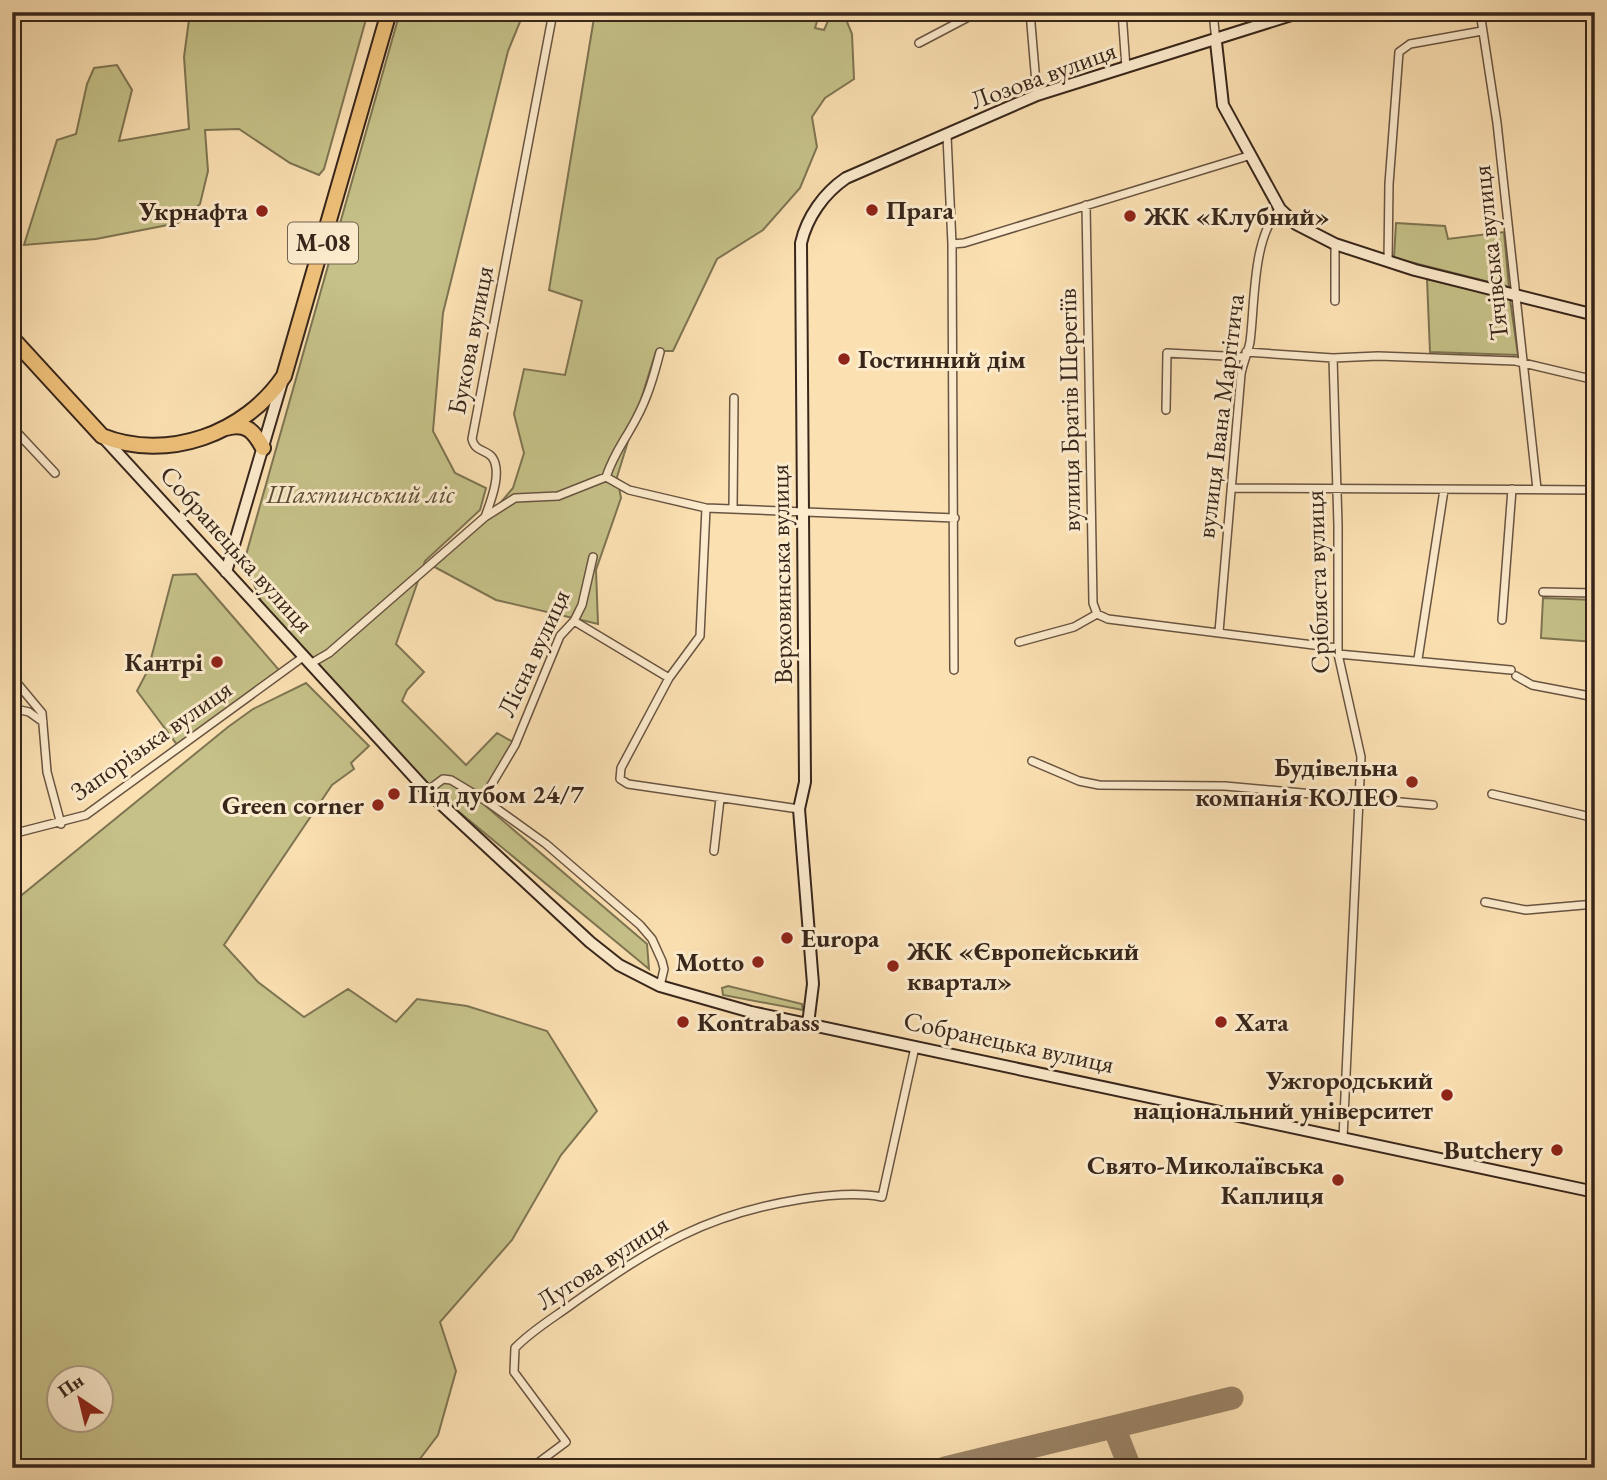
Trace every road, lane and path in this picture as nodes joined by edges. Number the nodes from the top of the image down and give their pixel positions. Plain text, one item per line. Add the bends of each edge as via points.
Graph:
1 (389, 12) edge
2 (978, 12) edge
3 (1030, 12) edge
4 (1122, 12) edge
5 (1213, 12) edge
6 (1301, 12) edge
7 (1480, 12) edge
8 (552, 18) dead end
9 (1482, 31) junction
10 (1216, 41) junction
11 (919, 43) dead end
12 (1126, 68) junction
13 (1037, 95) junction
14 (947, 136) junction
15 (1248, 156) junction
16 (884, 162) joint
17 (1087, 205) junction
18 (1280, 209) junction
19 (951, 244) junction
20 (1335, 244) junction
21 (1388, 262) junction
22 (1514, 294) junction
23 (1335, 301) dead end
24 (1595, 316) edge
25 (12, 338) edge
26 (660, 352) dead end
27 (1245, 354) junction
28 (1333, 358) junction
29 (1523, 362) junction
30 (284, 376) junction
31 (1595, 380) edge
32 (734, 398) dead end
33 (1166, 410) dead end
34 (12, 427) edge
35 (218, 431) junction
36 (102, 436) junction
37 (263, 448) junction
38 (55, 473) dead end
39 (606, 477) junction
40 (1234, 488) junction
41 (1337, 489) junction
42 (1512, 489) junction
43 (1537, 489) junction
44 (1444, 490) junction
45 (1595, 490) edge
46 (493, 494) junction
47 (506, 502) junction
48 (706, 508) junction
49 (733, 509) junction
50 (803, 510) junction
51 (485, 517) junction
52 (955, 518) junction
53 (593, 557) dead end
54 (226, 572) junction
55 (1543, 592) dead end
56 (1595, 593) edge
57 (1097, 614) junction
58 (1502, 620) dead end
59 (574, 621) junction
60 (1219, 632) junction
61 (1019, 642) dead end
62 (1338, 651) junction
63 (1418, 659) junction
64 (306, 661) junction
65 (954, 670) dead end
66 (12, 677) edge
67 (669, 678) junction
68 (1595, 697) edge
69 (12, 708) edge
70 (43, 722) junction
71 (1032, 761) dead end
72 (427, 791) junction
73 (1492, 794) dead end
74 (720, 799) junction
75 (486, 800) junction
76 (1359, 800) junction
77 (1433, 805) dead end
78 (799, 809) junction
79 (1595, 818) edge
80 (61, 824) junction
81 (12, 834) edge
82 (714, 851) dead end
83 (1485, 902) dead end
84 (1595, 904) edge
85 (660, 986) junction
86 (808, 1024) junction
87 (915, 1047) junction
88 (1343, 1138) junction
89 (1595, 1192) edge
90 (531, 1468) edge

1 - 30 highway, М-08
2 - 11 street
3 - 13 street
4 - 12 street
5 - 10 street
6 - 10 main road, Лозова вулиця
7 - 9 street, Тячівська вулиця
8 - 46 street, Букова вулиця via 472,439 495,464
9 - 21 street via 1410,44 1399,52
9 - 22 street, Тячівська вулиця via 1497,123
10 - 12 main road, Лозова вулиця
10 - 15 main road via 1223,105
12 - 13 main road, Лозова вулиця
13 - 14 main road, Лозова вулиця
14 - 16 main road, Лозова вулиця
14 - 19 street
15 - 17 street
15 - 18 main road
16 - 50 main road, Верховинська вулиця via 835,186 802,238
17 - 19 street
17 - 57 street, вулиця Братів Шерегіїв via 1093,603
18 - 20 main road via 1296,225
18 - 27 street, вулиця Івана Маргітича via 1263,245
19 - 52 street
20 - 21 main road
20 - 23 street
21 - 22 main road
22 - 24 main road
22 - 29 street, Тячівська вулиця
25 - 36 highway, Собранецька вулиця
26 - 39 street via 652,385
27 - 28 street
27 - 33 street via 1167,353
27 - 40 street, вулиця Івана Маргітича
28 - 29 street
28 - 41 street, Срібляста вулиця
29 - 31 street
29 - 43 street, Тячівська вулиця
30 - 35 highway, М-08 via 266,398
30 - 37 main road
32 - 49 street
34 - 38 street
35 - 36 highway, М-08 via 184,444 155,447 118,443
35 - 37 highway via 247,427
36 - 54 main road, Собранецька вулиця
37 - 54 main road
39 - 47 street via 558,496
39 - 48 street via 629,490
40 - 41 street
40 - 60 street, вулиця Івана Маргітича
41 - 44 street
41 - 62 street, Срібляста вулиця
42 - 43 street
42 - 44 street
42 - 58 street
43 - 45 street
44 - 63 street
46 - 47 street
46 - 51 street, Букова вулиця
47 - 51 street
48 - 49 street
48 - 67 street via 700,636
49 - 50 street
50 - 52 street
50 - 78 main road, Верховинська вулиця via 805,790
51 - 64 street, Букова вулиця via 329,653
52 - 65 street
53 - 59 street, Лісна вулиця
54 - 64 main road, Собранецька вулиця
55 - 56 street
57 - 60 street
57 - 61 street via 1073,627
59 - 67 street
59 - 75 street, Лісна вулиця via 560,636 515,745
60 - 62 street
62 - 63 street
62 - 76 street, Срібляста вулиця via 1342,686 1359,743
63 - 68 street via 1514,673 1532,685
64 - 72 main road, Собранецька вулиця
64 - 80 street, Запорізька вулиця via 86,816
66 - 70 street via 39,706
67 - 74 street via 621,768 620,779 628,785
69 - 70 street
70 - 80 street via 51,794
71 - 76 street via 1099,785 1225,786
72 - 75 street via 443,779
72 - 85 main road, Собранецька вулиця via 590,942 619,965
73 - 79 street
74 - 78 street
74 - 82 street
75 - 85 street via 546,844 646,930 664,968
76 - 77 street
76 - 88 street, Срібляста вулиця
78 - 86 main road, Верховинська вулиця via 813,984
80 - 81 street, Запорізька вулиця
83 - 84 street via 1525,910
85 - 86 main road, Собранецька вулиця
86 - 87 main road, Собранецька вулиця
87 - 88 main road, Собранецька вулиця
87 - 90 street, Лугова вулиця via 883,1197 829,1195 761,1206 697,1226 660,1244 515,1348 514,1372 566,1442
88 - 89 main road, Собранецька вулиця

